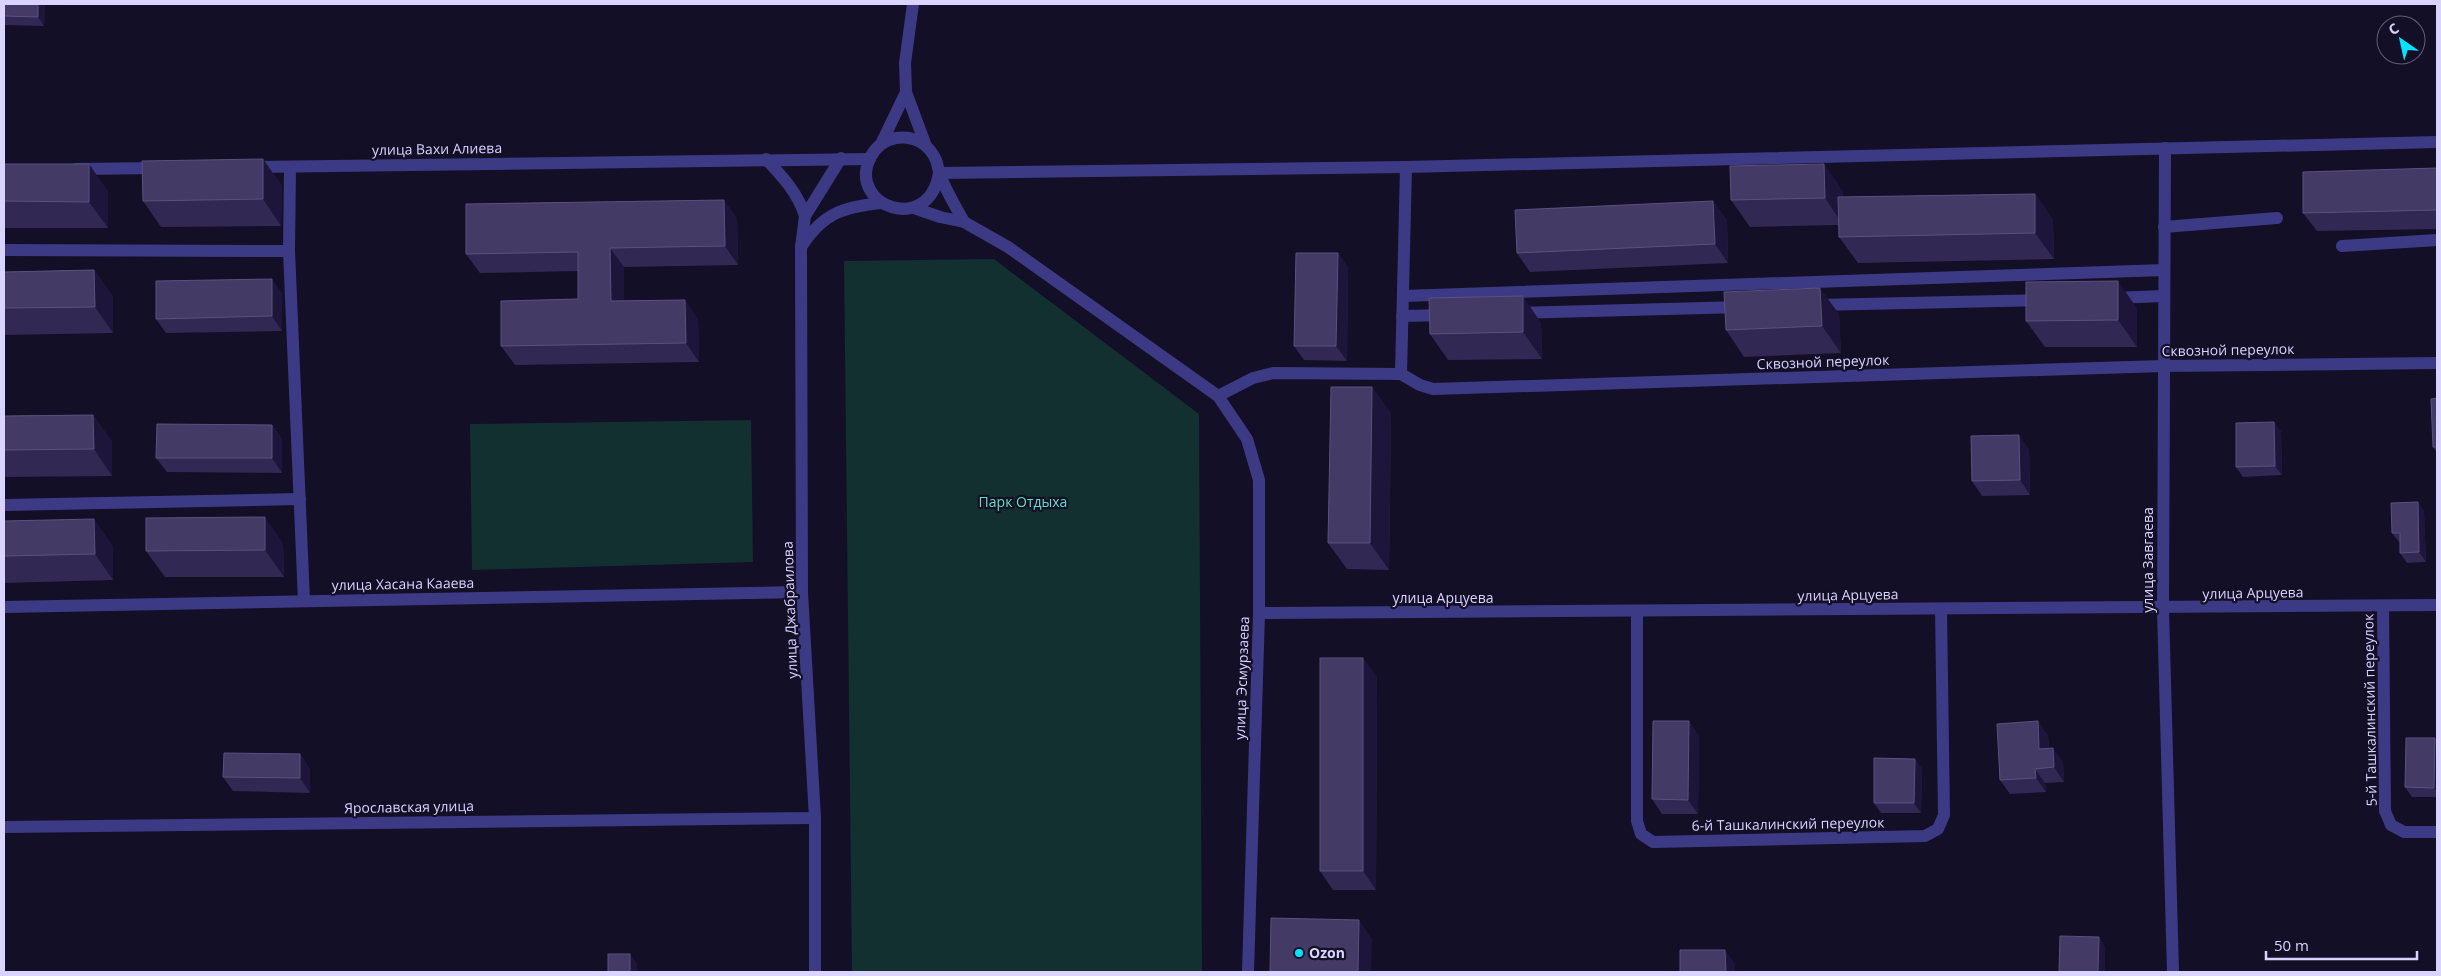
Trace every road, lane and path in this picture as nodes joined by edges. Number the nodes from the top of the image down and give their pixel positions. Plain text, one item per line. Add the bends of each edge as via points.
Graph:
1 (913, 4) edge
2 (906, 92) junction
3 (2437, 142) edge
4 (881, 144) junction
5 (926, 146) junction
6 (2165, 148) junction
7 (841, 158) junction
8 (870, 158) junction
9 (766, 159) junction
10 (240, 167) edge
11 (290, 167) junction
12 (1406, 167) junction
13 (171, 168) edge
14 (63, 169) edge
15 (939, 173) junction
16 (881, 203) junction
17 (914, 208) junction
18 (805, 216) junction
19 (2277, 218) dead end
20 (964, 222) junction
21 (2164, 227) junction
22 (2437, 240) edge
23 (2342, 246) dead end
24 (801, 247) junction
25 (4, 250) edge
26 (289, 251) junction
27 (2164, 270) junction
28 (1403, 296) junction
29 (2164, 296) junction
30 (2094, 298) edge
31 (2055, 299) edge
32 (1808, 306) edge
33 (1758, 307) edge
34 (1501, 313) edge
35 (1462, 314) edge
36 (1402, 316) junction
37 (2437, 363) edge
38 (2163, 366) junction
39 (1401, 374) junction
40 (1218, 396) junction
41 (300, 500) junction
42 (4, 505) edge
43 (802, 592) junction
44 (304, 601) junction
45 (2383, 606) junction
46 (2437, 606) edge
47 (4, 607) edge
48 (1941, 609) junction
49 (2163, 609) junction
50 (1637, 612) junction
51 (1259, 613) junction
52 (814, 818) junction
53 (4, 827) edge
54 (2437, 832) edge
55 (815, 972) edge
56 (1248, 972) edge
57 (2173, 972) edge

1 - 2 street via 905,63
2 - 4 street
2 - 5 street
3 - 6 street
4 - 5 street via 902,137
4 - 8 street
5 - 15 street via 937,162
6 - 12 street
6 - 21 street, улица Завгаева
7 - 8 street, улица Вахи Алиева
7 - 9 street, улица Вахи Алиева
7 - 18 street, улица Джабраилова
8 - 16 street via 866,174 868,185
9 - 11 street, улица Вахи Алиева
9 - 18 street via 786,179
10 - 11 street, улица Вахи Алиева
11 - 26 street
12 - 15 street
12 - 28 street
13 - 14 street
15 - 17 street via 932,195
15 - 20 street
16 - 17 street via 902,210
16 - 24 street via 833,214 810,232
17 - 20 street
18 - 24 street, улица Джабраилова
19 - 21 street
20 - 40 street via 1008,247
21 - 27 street, улица Завгаева
22 - 23 street
24 - 43 street, улица Джабраилова
25 - 26 street
26 - 41 street
27 - 28 street
27 - 29 street, улица Завгаева
28 - 36 street
29 - 30 street
29 - 38 street, улица Завгаева
31 - 32 street
33 - 34 street
35 - 36 street
36 - 39 street
37 - 38 street, Сквозной переулок
38 - 39 street, Сквозной переулок via 1433,389
38 - 49 street, улица Завгаева
39 - 40 street, Сквозной переулок via 1273,373 1253,378
40 - 51 street, улица Эсмурзаева via 1247,439 1259,480
41 - 42 street
41 - 44 street
43 - 44 street, улица Хасана Кааева
43 - 52 street, улица Джабраилова
44 - 47 street, улица Хасана Кааева
45 - 46 street, улица Арцуева
45 - 49 street, улица Арцуева
45 - 54 street, 5-й Ташкалинский переулок via 2385,811 2391,825 2404,832
48 - 49 street, улица Арцуева
48 - 50 street, улица Арцуева
48 - 50 street, 6-й Ташкалинский переулок via 1944,815 1938,829 1925,836 1653,842 1641,834 1637,821
49 - 57 street, улица Завгаева
50 - 51 street, улица Арцуева
51 - 56 street, улица Эсмурзаева
52 - 53 street, Ярославская улица
52 - 55 street, улица Джабраилова

